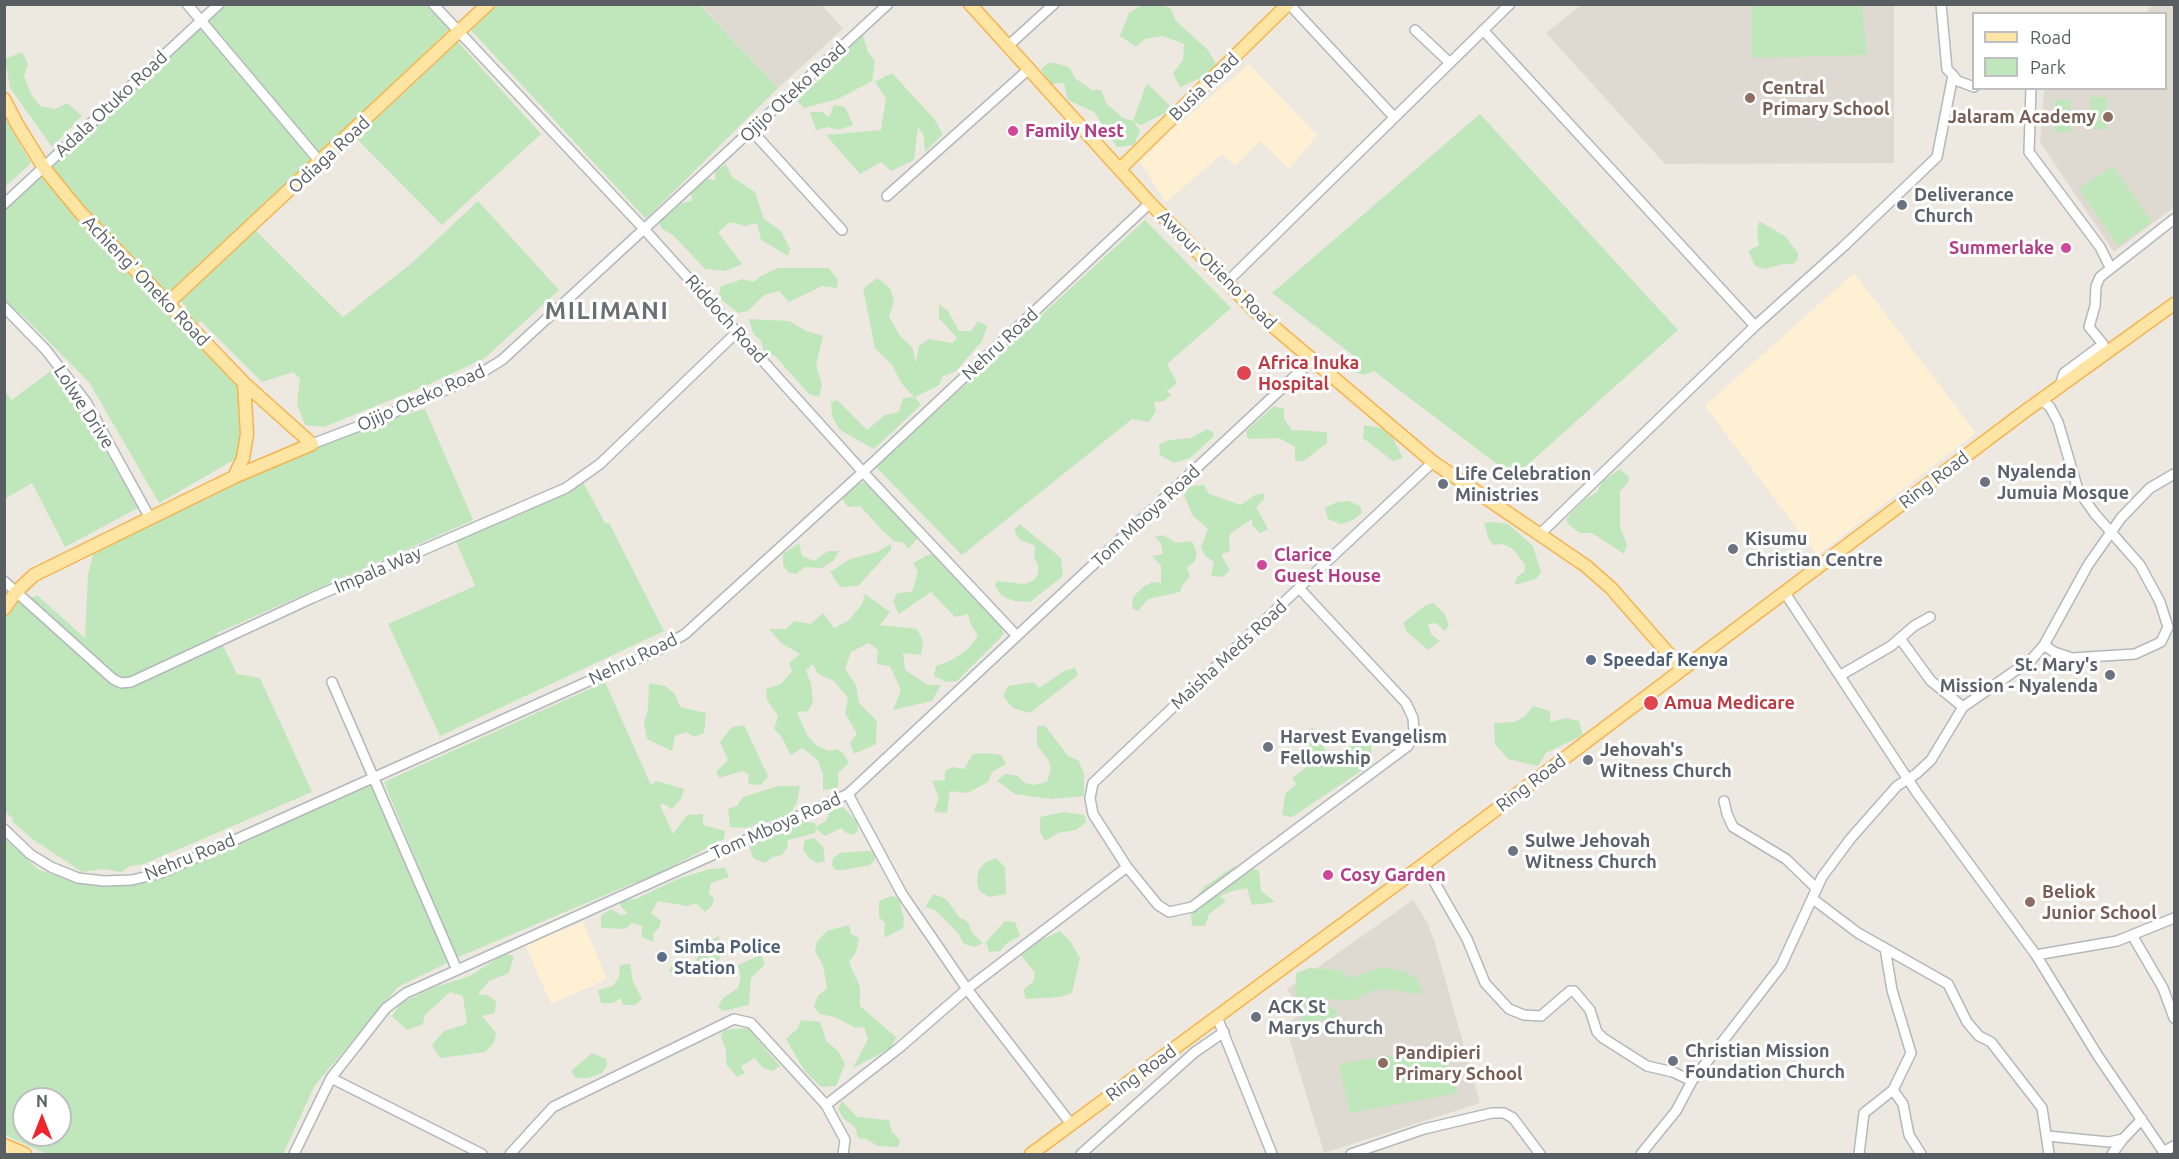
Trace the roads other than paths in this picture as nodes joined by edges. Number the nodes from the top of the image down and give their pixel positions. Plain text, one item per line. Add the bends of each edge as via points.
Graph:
1 (187, 4) edge
2 (219, 4) edge
3 (433, 4) edge
4 (488, 4) edge
5 (888, 4) edge
6 (970, 4) edge
7 (1054, 4) edge
8 (1289, 4) edge
9 (1510, 4) edge
10 (1941, 4) edge
11 (200, 21) junction
12 (1415, 30) dead end
13 (1483, 30) junction
14 (458, 32) junction
15 (1009, 45) junction
16 (1449, 62) junction
17 (1030, 68) junction
18 (1953, 75) junction
19 (1972, 86) edge
20 (2031, 90) edge
21 (4, 99) edge
22 (1395, 117) junction
23 (752, 131) junction
24 (321, 163) junction
25 (44, 168) junction
26 (1120, 169) junction
27 (887, 196) dead end
28 (1150, 203) junction
29 (4, 204) edge
30 (2175, 219) edge
31 (644, 230) junction
32 (842, 230) dead end
33 (2110, 267) junction
34 (1227, 282) junction
35 (168, 303) junction
36 (2175, 304) edge
37 (4, 307) edge
38 (1755, 326) junction
39 (737, 332) junction
40 (1312, 360) junction
41 (244, 383) junction
42 (2060, 387) junction
43 (2042, 400) junction
44 (312, 444) junction
45 (1433, 462) junction
46 (863, 472) junction
47 (2175, 474) edge
48 (234, 477) junction
49 (150, 518) junction
50 (2110, 532) junction
51 (1540, 534) junction
52 (4, 581) edge
53 (1299, 588) junction
54 (16, 592) junction
55 (1785, 593) junction
56 (4, 609) edge
57 (1930, 617) dead end
58 (2171, 635) edge
59 (1017, 636) junction
60 (1901, 640) junction
61 (2044, 645) junction
62 (1682, 668) junction
63 (1841, 675) junction
64 (332, 682) dead end
65 (1963, 707) junction
66 (1908, 776) junction
67 (375, 778) junction
68 (848, 794) junction
69 (1724, 801) dead end
70 (4, 829) edge
71 (1424, 864) junction
72 (1127, 867) junction
73 (1817, 889) junction
74 (1813, 899) junction
75 (2175, 918) edge
76 (2132, 935) junction
77 (1885, 948) junction
78 (2036, 955) junction
79 (457, 970) junction
80 (967, 989) junction
81 (1217, 1017) junction
82 (2175, 1020) edge
83 (2175, 1026) edge
84 (1224, 1032) junction
85 (331, 1078) junction
86 (1692, 1081) junction
87 (1893, 1090) junction
88 (826, 1106) junction
89 (2142, 1119) junction
90 (1071, 1124) junction
91 (2047, 1136) junction
92 (2122, 1139) junction
93 (4, 1145) edge
94 (2175, 1146) edge
95 (1369, 1152) edge
96 (2164, 1153) edge
97 (25, 1155) edge
98 (294, 1155) edge
99 (482, 1155) edge
100 (510, 1155) edge
101 (843, 1155) edge
102 (1031, 1155) edge
103 (1081, 1155) edge
104 (1272, 1155) edge
105 (1351, 1155) edge
106 (1540, 1155) edge
107 (1641, 1155) edge
108 (1859, 1155) edge
109 (1922, 1155) edge
110 (2049, 1155) edge
111 (2112, 1155) edge

1 - 11 street
2 - 11 street, Adala Otuko Road
3 - 14 street, Riddoch Road
4 - 14 main road, Odiaga Road
5 - 23 street, Ojijo Oteko Road
6 - 15 main road, Awour Otieno Road
7 - 15 street
8 - 22 street
8 - 26 main road, Busia Road
9 - 13 street
10 - 18 street via 1945,63
11 - 24 street
11 - 25 street, Adala Otuko Road
12 - 16 street
13 - 16 street
13 - 38 street
14 - 24 main road, Odiaga Road
14 - 31 street, Riddoch Road
15 - 17 main road, Awour Otieno Road
16 - 22 street
17 - 26 main road, Awour Otieno Road
17 - 27 street
18 - 19 street
18 - 38 street via 1937,157
20 - 33 street via 2029,152 2100,247
21 - 25 main road, Achieng' Oneko Road
22 - 34 street
23 - 31 street, Ojijo Oteko Road
23 - 32 street
24 - 35 main road, Odiaga Road
25 - 29 street, Adala Otuko Road
25 - 35 main road, Achieng' Oneko Road via 79,211
26 - 28 main road, Awour Otieno Road
28 - 34 main road, Awour Otieno Road
28 - 46 street, Nehru Road
30 - 33 street
31 - 39 street, Riddoch Road
31 - 44 street, Ojijo Oteko Road via 502,360 473,378
33 - 42 street via 2096,286 2089,327 2103,344 2064,373
34 - 40 main road, Awour Otieno Road
35 - 41 main road, Achieng' Oneko Road
36 - 42 main road, Ring Road
37 - 49 street, Lolwe Drive via 46,350 86,402
38 - 51 street
39 - 46 street, Riddoch Road
39 - 54 street, Impala Way via 600,464 566,488 131,682 113,679
40 - 45 main road, Awour Otieno Road
40 - 59 street, Tom Mboya Road
41 - 44 main road, Achieng' Oneko Road
41 - 48 main road via 247,434 243,458
42 - 43 main road, Ring Road
43 - 50 street via 2058,422 2078,490
43 - 55 main road, Ring Road
44 - 48 main road, Ojijo Oteko Road
45 - 51 main road, Awour Otieno Road
45 - 53 street, Maisha Meds Road
46 - 59 street, Riddoch Road
46 - 67 street, Nehru Road via 685,634 658,650
47 - 50 street via 2139,497
48 - 49 main road, Ojijo Oteko Road
49 - 54 main road, Ojijo Oteko Road via 34,575
50 - 58 street via 2144,573 2160,602
50 - 61 street
51 - 62 main road, Awour Otieno Road via 1611,588
52 - 54 street, Impala Way
53 - 72 street, Maisha Meds Road via 1093,783 1093,814
53 - 72 street, Maisha Meds Road via 1406,703 1414,732 1408,746 1192,907 1169,912 1158,905
54 - 56 main road, Ojijo Oteko Road
55 - 62 main road, Ring Road
55 - 63 street
57 - 60 street
58 - 61 street via 2135,654 2097,659 2063,656
59 - 68 street, Tom Mboya Road
60 - 63 street
60 - 65 street via 1931,681
61 - 65 street via 2032,659
62 - 71 main road, Ring Road
63 - 66 street
64 - 67 street
65 - 66 street via 1931,760
66 - 73 street via 1851,838
66 - 78 street
67 - 70 street, Nehru Road via 161,873 132,880 78,878 30,854
67 - 79 street
68 - 79 street, Tom Mboya Road
68 - 80 street via 902,894
69 - 73 street via 1733,827 1786,859
71 - 81 main road, Ring Road
71 - 86 street via 1467,939 1485,983 1509,1009 1541,1016 1574,991 1590,1010 1603,1038 1647,1066
72 - 80 street
73 - 74 street
74 - 77 street
74 - 86 street via 1781,966
75 - 76 street
76 - 78 street
76 - 82 street via 2156,974
77 - 87 street via 1892,990 1911,1053
77 - 91 street via 1948,984 1967,1022 1979,1036 1991,1042 2029,1088 2042,1108
78 - 89 street
79 - 85 street, Tom Mboya Road via 406,993 386,1008
80 - 88 street
80 - 90 street
81 - 84 street
81 - 90 main road, Ring Road
82 - 83 street
84 - 103 street via 1195,1052
84 - 104 street
85 - 98 street, Tom Mboya Road
85 - 99 street
86 - 107 street via 1676,1112
87 - 108 street via 1864,1113
87 - 109 street via 1903,1104 1909,1135
88 - 100 street via 751,1023 734,1018 553,1107
88 - 101 street via 845,1140
89 - 92 street
89 - 96 street
90 - 102 main road, Ring Road
91 - 92 street via 2097,1142
91 - 110 street
92 - 111 street
93 - 97 main road
94 - 96 street
95 - 105 street
95 - 106 street via 1424,1129 1504,1113 1513,1118

